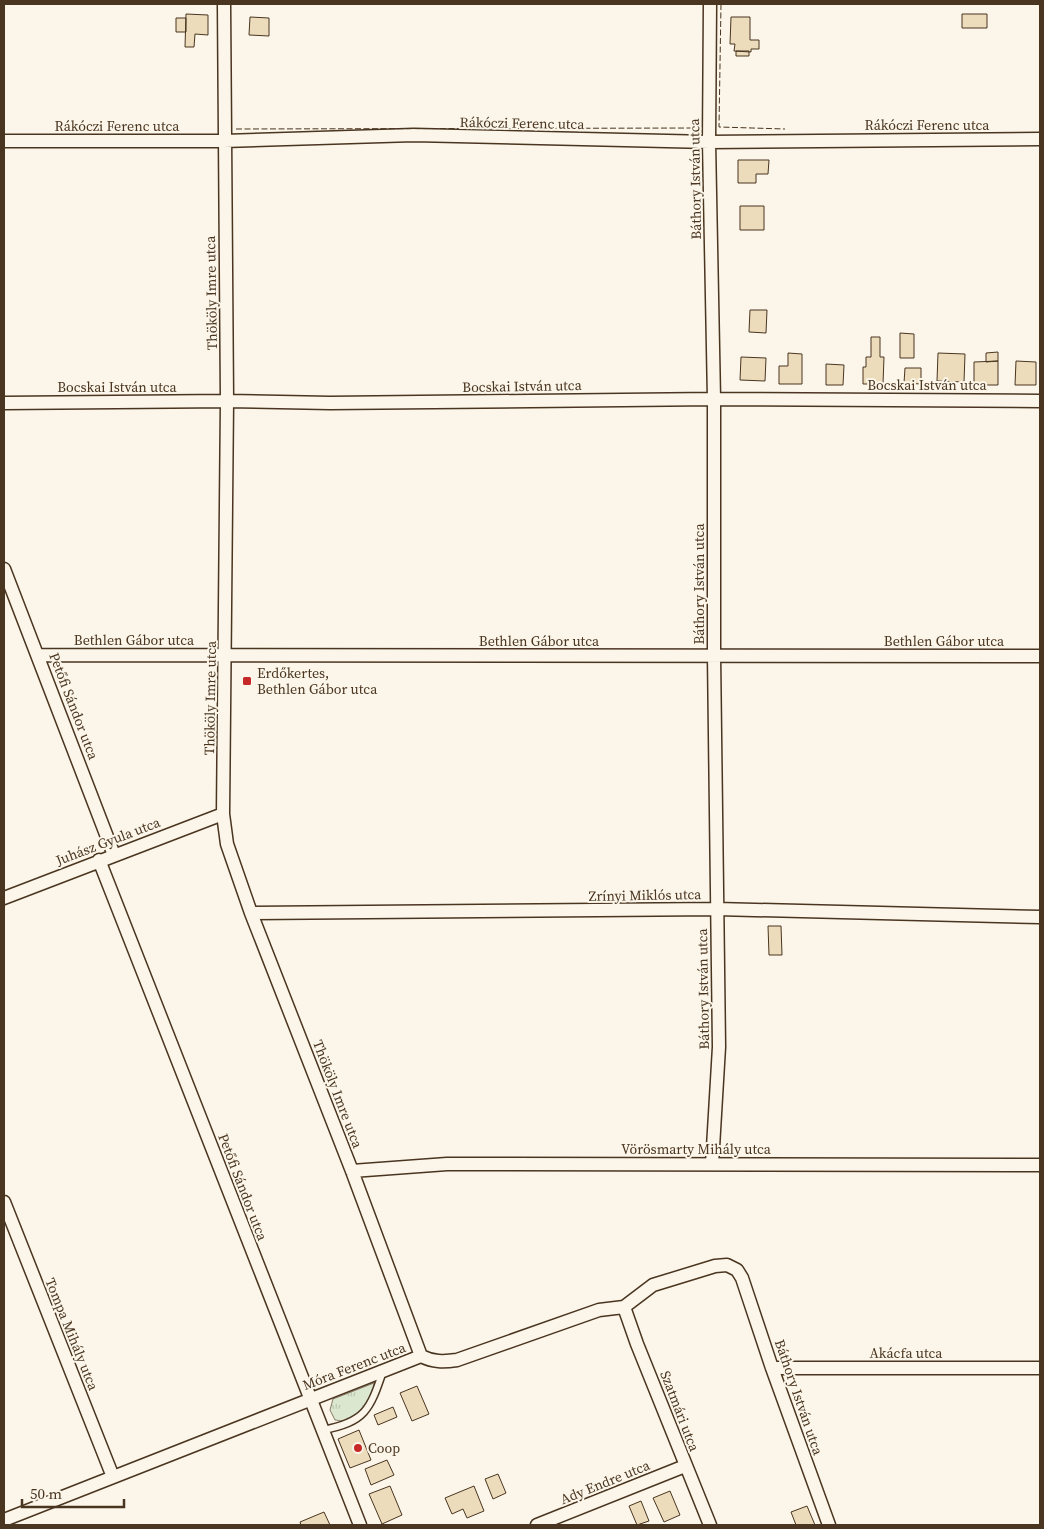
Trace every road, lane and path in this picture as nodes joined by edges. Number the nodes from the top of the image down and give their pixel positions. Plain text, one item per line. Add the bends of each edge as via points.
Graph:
1 (224, 4) edge
2 (710, 4) edge
3 (1040, 139) edge
4 (4, 141) edge
5 (224, 141) junction
6 (709, 142) junction
7 (714, 399) junction
8 (227, 401) junction
9 (1040, 401) edge
10 (4, 403) edge
11 (4, 569) edge
12 (38, 655) junction
13 (714, 655) junction
14 (226, 656) junction
15 (1040, 656) edge
16 (223, 814) junction
17 (114, 855) junction
18 (99, 860) junction
19 (4, 898) edge
20 (717, 909) junction
21 (251, 913) junction
22 (1040, 917) edge
23 (712, 1164) junction
24 (1040, 1165) edge
25 (352, 1171) junction
26 (4, 1202) edge
27 (624, 1307) junction
28 (421, 1356) junction
29 (772, 1368) junction
30 (1040, 1368) edge
31 (383, 1371) junction
32 (310, 1398) junction
33 (323, 1430) junction
34 (685, 1466) junction
35 (113, 1477) junction
36 (4, 1520) edge
37 (360, 1525) edge
38 (537, 1525) edge
39 (710, 1525) edge
40 (829, 1525) edge

1 - 5 street, Thököly Imre utca
2 - 6 street, Báthory István utca
3 - 6 street, Rákóczi Ferenc utca
4 - 5 street, Rákóczi Ferenc utca
5 - 6 street, Rákóczi Ferenc utca via 414,136
5 - 8 street, Thököly Imre utca
6 - 7 street, Báthory István utca
7 - 8 street, Bocskai István utca
7 - 9 street, Bocskai István utca
7 - 13 street, Báthory István utca
8 - 10 street, Bocskai István utca
8 - 14 street, Thököly Imre utca
11 - 12 street, Petőfi Sándor utca
12 - 14 street, Bethlen Gábor utca
12 - 17 street, Petőfi Sándor utca
13 - 14 street, Bethlen Gábor utca
13 - 15 street, Bethlen Gábor utca
13 - 20 street, Báthory István utca
14 - 16 street, Thököly Imre utca
16 - 17 street, Juhász Gyula utca
16 - 21 street, Thököly Imre utca via 227,844
17 - 18 street, Juhász Gyula utca
18 - 19 street, Juhász Gyula utca
18 - 32 street, Petőfi Sándor utca
20 - 21 street, Zrínyi Miklós utca
20 - 22 street, Zrínyi Miklós utca
20 - 23 street, Báthory István utca via 719,1047
21 - 25 street, Thököly Imre utca
23 - 24 street, Vörösmarty Mihály utca
23 - 25 street, Vörösmarty Mihály utca via 447,1164
25 - 28 street, Thököly Imre utca
26 - 35 street, Tompa Mihály utca
27 - 28 street, Móra Ferenc utca via 599,1310 457,1360 443,1362
27 - 29 street, Báthory István utca via 653,1285 727,1265 742,1278
27 - 34 street, Szatmári utca
28 - 31 street, Móra Ferenc utca
29 - 30 street, Akácfa utca
29 - 40 street, Báthory István utca
31 - 32 street, Móra Ferenc utca
31 - 33 lane via 374,1398 356,1420
32 - 33 street, Petőfi Sándor utca
32 - 35 street, Móra Ferenc utca
33 - 37 street, Petőfi Sándor utca
34 - 38 street, Ady Endre utca
34 - 39 street, Szatmári utca
35 - 36 street, Móra Ferenc utca

